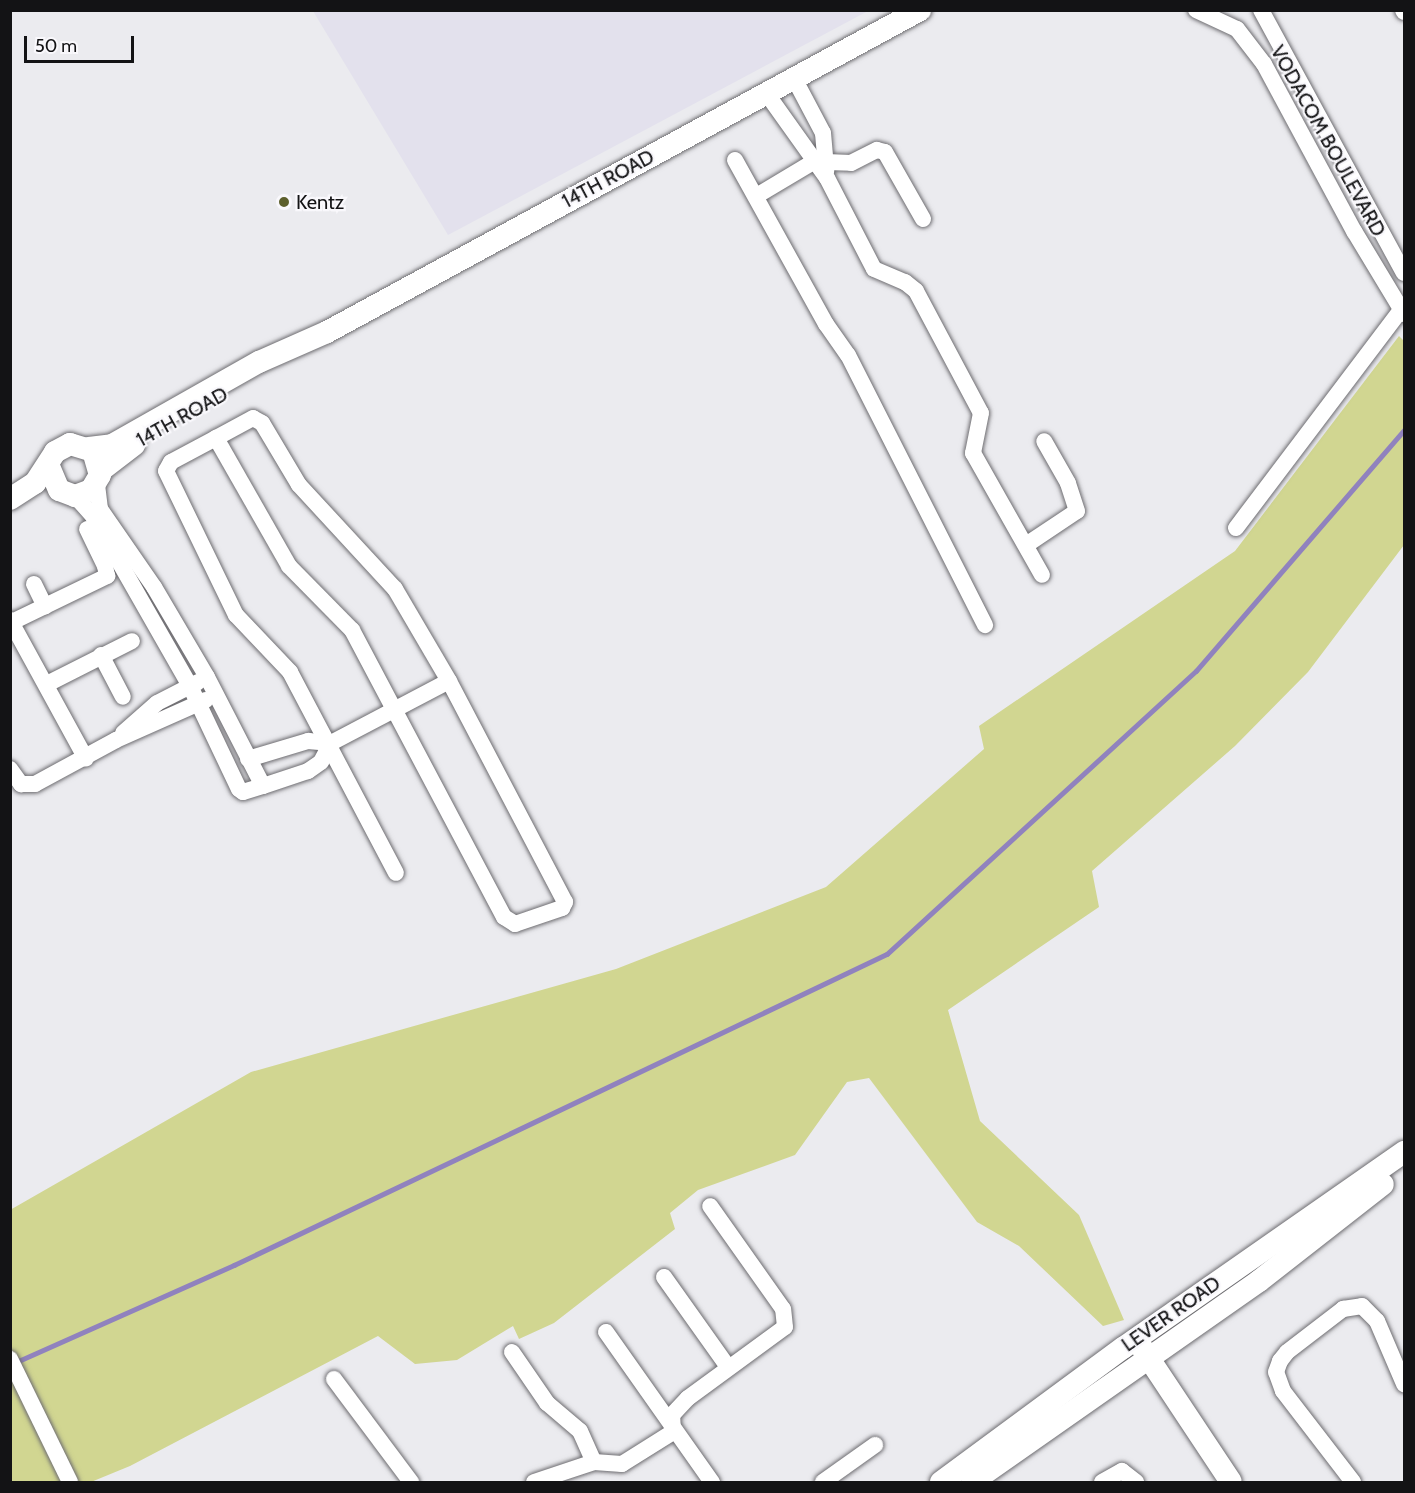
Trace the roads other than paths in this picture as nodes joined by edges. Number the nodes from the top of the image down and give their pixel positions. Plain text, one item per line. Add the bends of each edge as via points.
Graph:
1 (920, 10) edge
2 (1196, 10) edge
3 (1261, 10) edge
4 (795, 80) junction
5 (767, 94) junction
6 (735, 160) dead end
7 (823, 167) junction
8 (758, 195) junction
9 (923, 219) dead end
10 (1404, 273) edge
11 (1403, 310) edge
12 (297, 347) junction
13 (216, 438) junction
14 (1044, 441) dead end
15 (89, 448) junction
16 (49, 467) junction
17 (99, 477) junction
18 (67, 493) junction
19 (10, 499) edge
20 (10, 508) edge
21 (1236, 528) dead end
22 (87, 529) dead end
23 (1026, 544) junction
24 (1042, 574) dead end
25 (34, 584) dead end
26 (154, 587) junction
27 (130, 600) junction
28 (45, 607) junction
29 (11, 621) edge
30 (985, 625) dead end
31 (132, 641) dead end
32 (101, 656) junction
33 (207, 677) junction
34 (449, 681) junction
35 (47, 684) junction
36 (189, 686) junction
37 (215, 695) junction
38 (123, 697) dead end
39 (198, 704) junction
40 (392, 709) junction
41 (116, 740) junction
42 (331, 743) junction
43 (86, 759) junction
44 (248, 759) junction
45 (10, 770) edge
46 (263, 786) junction
47 (396, 873) dead end
48 (1404, 1152) edge
49 (1404, 1167) edge
50 (710, 1206) dead end
51 (664, 1277) dead end
52 (606, 1332) dead end
53 (512, 1352) dead end
54 (1135, 1352) junction
55 (10, 1359) edge
56 (728, 1367) junction
57 (334, 1379) dead end
58 (1404, 1384) edge
59 (673, 1432) junction
60 (875, 1445) dead end
61 (594, 1462) junction
62 (69, 1482) edge
63 (411, 1482) edge
64 (534, 1482) edge
65 (712, 1482) edge
66 (823, 1482) edge
67 (941, 1482) edge
68 (972, 1482) edge
69 (1102, 1482) edge
70 (1136, 1482) edge
71 (1220, 1482) edge
72 (1231, 1482) edge
73 (1353, 1482) edge

1 - 4 street, 14TH ROAD
2 - 11 street, VODACOM BOULEVARD via 1237,29 1264,64
3 - 10 street, VODACOM BOULEVARD
4 - 5 street, 14TH ROAD
4 - 7 street via 823,133
5 - 7 street
5 - 12 street, 14TH ROAD
6 - 8 street
7 - 8 street
7 - 9 street via 851,162 877,150 885,152
7 - 23 street via 874,269 911,285 921,301 981,413 973,453
8 - 30 street via 826,324 848,355
11 - 21 street
12 - 15 street, 14TH ROAD via 259,362 112,444
12 - 17 street, 14TH ROAD via 261,374 118,453
13 - 34 street via 258,419 300,485 395,589
13 - 40 street via 289,566 352,630
13 - 42 street via 171,462 166,471 236,615 290,672
14 - 23 street via 1068,483 1077,511
15 - 16 street via 78,444 62,447
15 - 17 street via 98,458
16 - 18 street
16 - 19 street
17 - 18 street via 84,494
17 - 26 street via 100,509
18 - 20 street
18 - 27 street via 93,516
22 - 28 street via 107,576
23 - 24 street
25 - 28 street
26 - 27 street
26 - 33 street
27 - 36 street
28 - 29 street
29 - 35 street
31 - 32 street
32 - 35 street
32 - 38 street
33 - 36 street
33 - 37 street
34 - 40 street
34 - 40 street via 565,897 562,908 515,924 508,922
35 - 43 street
36 - 39 street
36 - 41 street via 156,703
37 - 39 street
37 - 44 street
39 - 41 street
39 - 46 street via 239,789 243,792
40 - 42 street
41 - 43 street
42 - 44 street via 308,741
42 - 46 street via 321,762 308,771
42 - 47 street
43 - 45 street via 29,786 17,781
44 - 46 street
48 - 54 street, LEVER ROAD
49 - 54 street, LEVER ROAD via 1259,1281
50 - 56 street via 783,1308 787,1322
51 - 56 street
52 - 59 street
53 - 61 street via 546,1403 580,1431
54 - 67 street, LEVER ROAD
54 - 68 street, LEVER ROAD
54 - 71 street
54 - 72 street
55 - 62 street
56 - 59 street via 678,1407 671,1419
57 - 63 street
58 - 73 street via 1377,1321 1362,1306 1343,1309 1280,1361 1276,1372 1283,1391
59 - 61 street via 622,1464
59 - 65 street
60 - 66 street
61 - 64 street
69 - 70 street via 1122,1471

